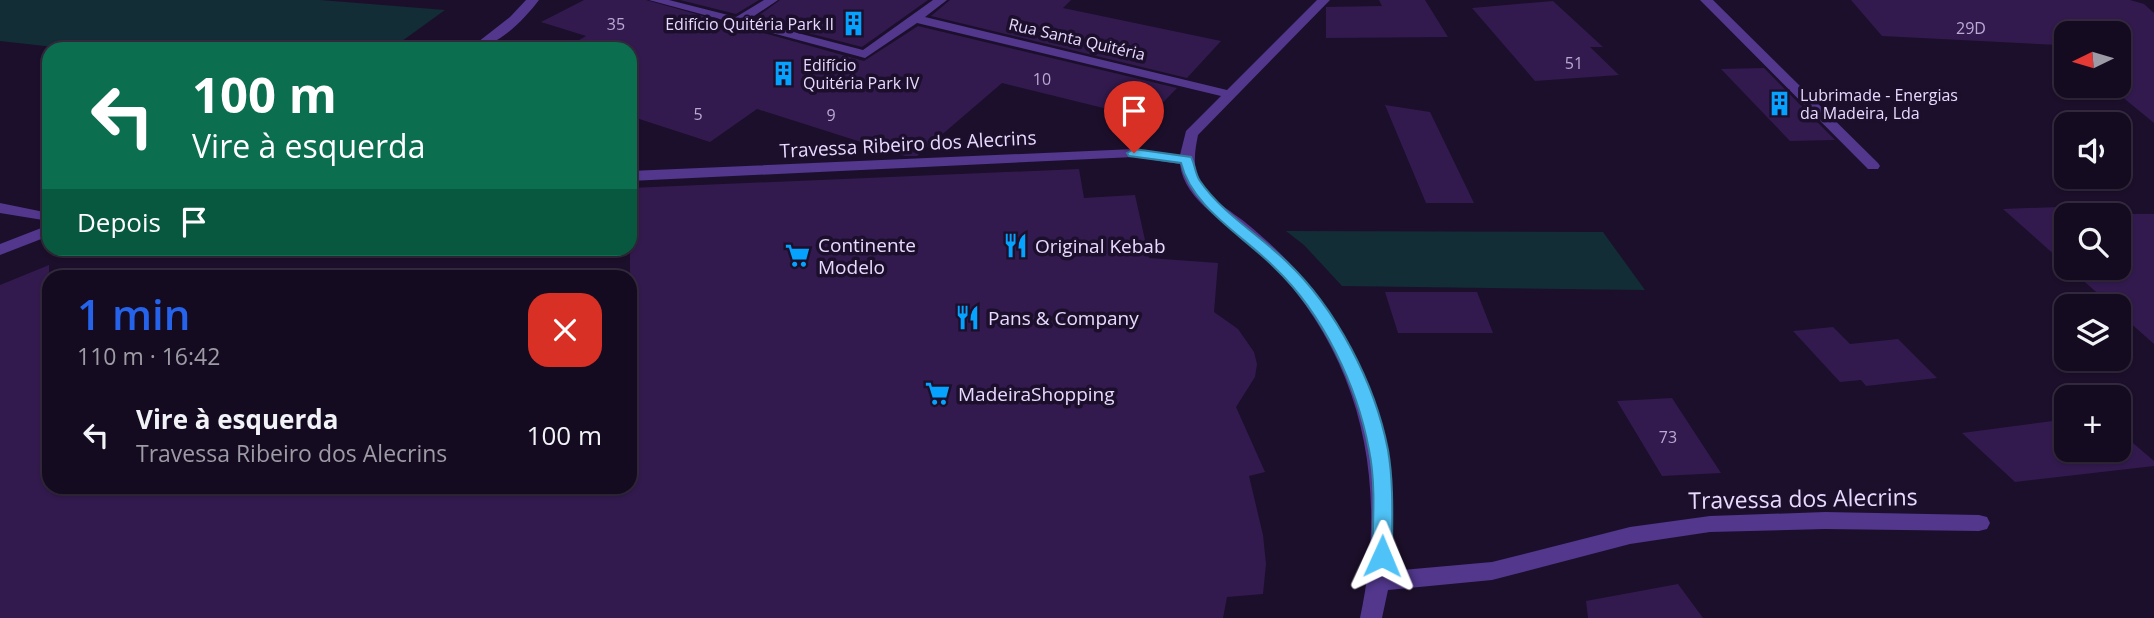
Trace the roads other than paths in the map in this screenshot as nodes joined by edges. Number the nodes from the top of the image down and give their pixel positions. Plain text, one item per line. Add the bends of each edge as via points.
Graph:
1 (533, 0) edge
2 (655, 0) edge
3 (772, 0) edge
4 (941, 0) edge
5 (1324, 0) edge
6 (1706, 0) edge
7 (916, 19) junction
8 (738, 21) junction
9 (484, 42) edge
10 (1229, 94) junction
11 (1186, 160) junction
12 (1872, 166) dead end
13 (637, 176) edge
14 (0, 208) edge
15 (42, 222) edge
16 (42, 227) edge
17 (0, 250) edge
18 (1979, 523) dead end
19 (1381, 581) junction
20 (1371, 618) edge

1 - 9 street
2 - 8 street
3 - 8 street
4 - 7 street
5 - 10 street
6 - 12 street
7 - 8 street via 865,54
7 - 10 street, Rua Santa Quitéria
10 - 11 street via 1191,134
11 - 13 street, Travessa Ribeiro dos Alecrins via 1134,153
11 - 19 street via 1192,180 1212,203 1282,265 1312,300 1344,353 1379,450
14 - 15 street
16 - 17 street
18 - 19 street, Travessa dos Alecrins via 1767,522 1674,528 1628,535 1505,568
19 - 20 street

